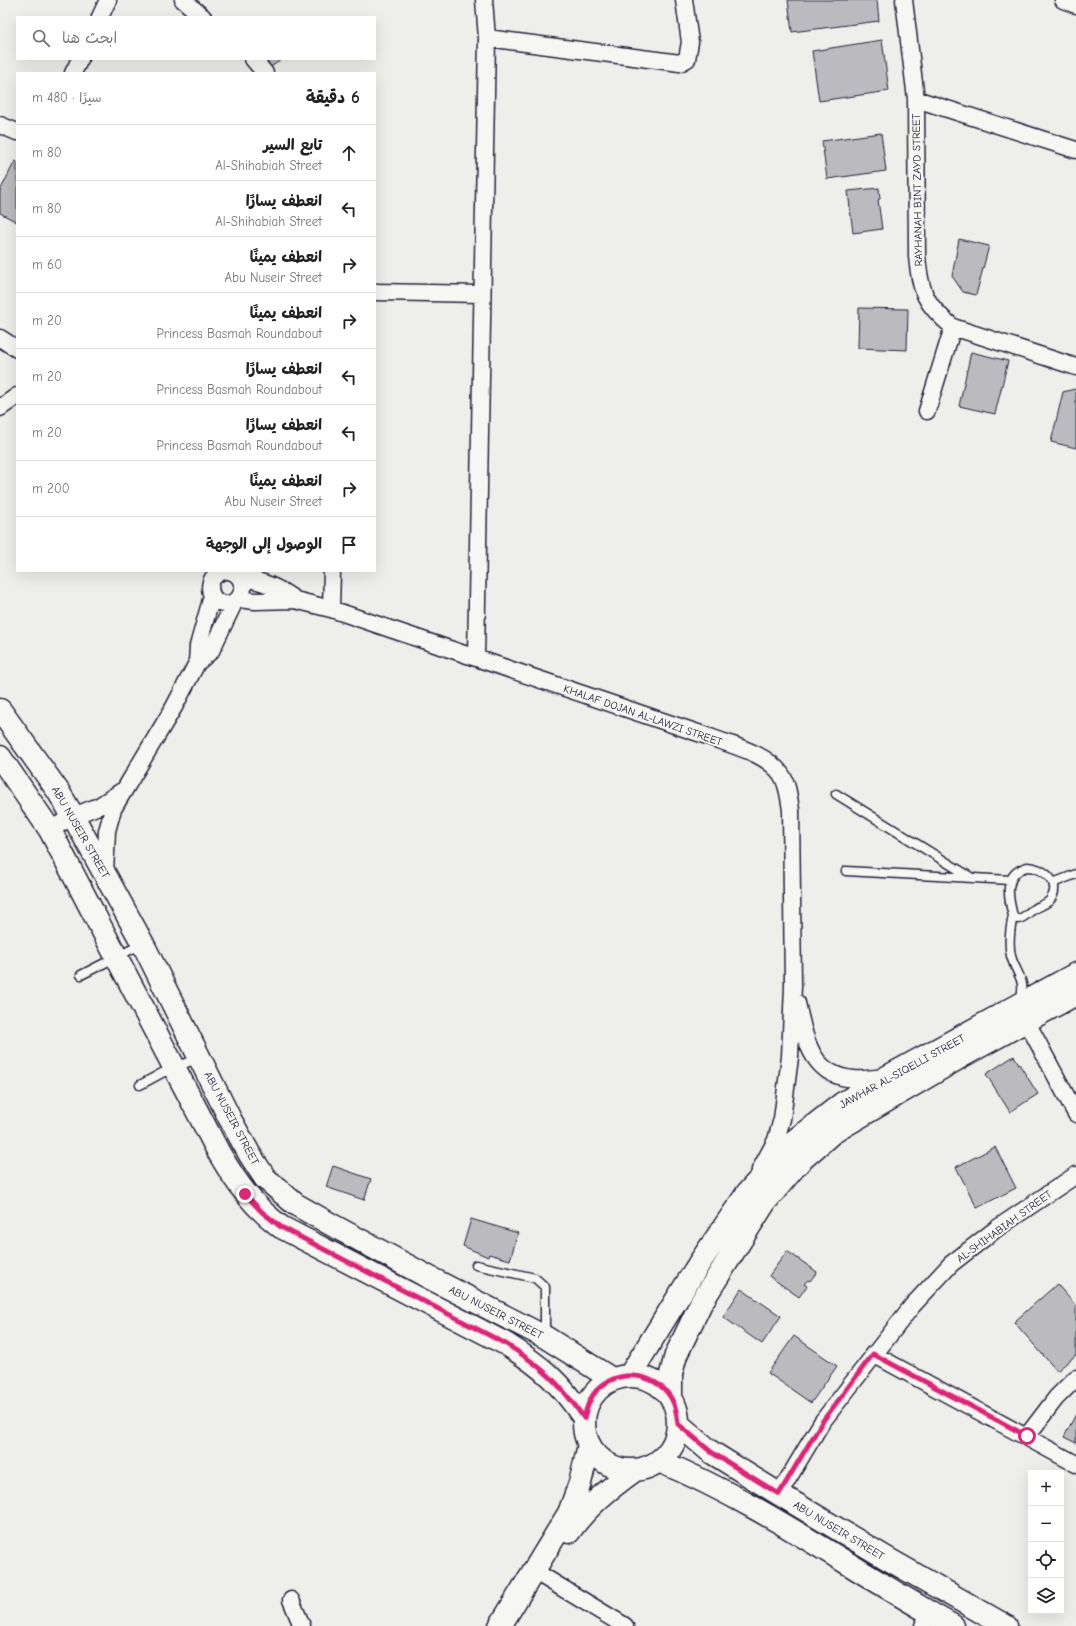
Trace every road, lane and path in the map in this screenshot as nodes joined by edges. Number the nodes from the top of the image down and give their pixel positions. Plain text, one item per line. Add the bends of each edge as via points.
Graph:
1 (108, 0) edge
2 (182, 0) edge
3 (484, 0) edge
4 (684, 0) edge
5 (904, 0) edge
6 (1063, 0) edge
7 (1076, 5) edge
8 (100, 16) edge
9 (202, 16) edge
10 (487, 38) junction
11 (80, 60) edge
12 (254, 60) edge
13 (74, 72) edge
14 (264, 72) edge
15 (916, 100) junction
16 (0, 125) edge
17 (16, 132) edge
18 (1076, 150) edge
19 (376, 292) edge
20 (482, 294) junction
21 (953, 327) junction
22 (0, 338) edge
23 (16, 348) edge
24 (1076, 367) edge
25 (16, 397) edge
26 (0, 408) edge
27 (927, 411) dead end
28 (332, 572) edge
29 (226, 573) edge
30 (212, 596) junction
31 (296, 600) junction
32 (236, 601) junction
33 (331, 609) junction
34 (476, 658) junction
35 (197, 663) junction
36 (0, 710) edge
37 (0, 757) edge
38 (124, 790) junction
39 (836, 794) dead end
40 (73, 816) junction
41 (50, 830) junction
42 (846, 871) dead end
43 (105, 873) junction
44 (1076, 874) edge
45 (972, 878) junction
46 (1010, 880) junction
47 (1053, 883) junction
48 (1013, 916) junction
49 (143, 944) junction
50 (117, 956) junction
51 (1076, 974) edge
52 (81, 975) dead end
53 (793, 986) junction
54 (1076, 994) edge
55 (1022, 1013) junction
56 (201, 1057) junction
57 (174, 1069) junction
58 (887, 1077) junction
59 (140, 1085) dead end
60 (1076, 1114) edge
61 (1076, 1175) edge
62 (748, 1192) junction
63 (476, 1265) dead end
64 (545, 1337) junction
65 (873, 1354) junction
66 (621, 1377) junction
67 (1076, 1378) edge
68 (671, 1397) junction
69 (584, 1418) junction
70 (678, 1424) junction
71 (1027, 1436) junction
72 (589, 1445) junction
73 (659, 1461) junction
74 (1076, 1464) edge
75 (635, 1470) junction
76 (779, 1494) junction
77 (537, 1573) junction
78 (291, 1600) dead end
79 (926, 1620) edge
80 (302, 1626) edge
81 (500, 1626) edge
82 (510, 1626) edge
83 (624, 1626) edge
84 (954, 1626) edge
85 (1006, 1626) edge

1 - 8 street
2 - 9 street
3 - 10 street
4 - 10 street via 690,42 687,59 680,63
5 - 15 street, RAYHANAH BINT ZAYD STREET
6 - 7 street
10 - 20 street
11 - 13 street
12 - 14 street
15 - 18 street
15 - 21 street, RAYHANAH BINT ZAYD STREET via 917,256 920,282 928,302 940,317
16 - 17 street
19 - 20 street
20 - 34 street
21 - 24 street
21 - 27 street
22 - 23 street
25 - 26 street
28 - 33 street
29 - 30 street via 210,585
29 - 31 street, KHALAF DOJAN AL-LAWZI STREET via 270,584
29 - 32 street via 244,588
30 - 32 street via 221,604
30 - 35 street via 198,646
31 - 32 street, KHALAF DOJAN AL-LAWZI STREET
31 - 33 street, KHALAF DOJAN AL-LAWZI STREET
32 - 35 street via 211,650
33 - 34 street, KHALAF DOJAN AL-LAWZI STREET
34 - 53 street, KHALAF DOJAN AL-LAWZI STREET via 710,737 772,764 782,775 788,790 791,810
35 - 38 street
36 - 40 main road, ABU NUSEIR STREET via 58,790
37 - 41 main road, ABU NUSEIR STREET
38 - 40 street via 99,806
38 - 43 street via 108,824
39 - 45 lane
40 - 41 street
40 - 43 main road, ABU NUSEIR STREET
41 - 50 main road, ABU NUSEIR STREET
42 - 45 lane
43 - 49 main road, ABU NUSEIR STREET
44 - 47 lane
45 - 46 lane
46 - 47 lane via 1022,869 1033,867 1048,873
46 - 48 lane via 1008,895
47 - 48 lane via 1053,893 1049,901 1021,918
48 - 55 lane via 1009,938 1023,985
49 - 50 lane
49 - 56 main road, ABU NUSEIR STREET
50 - 52 lane
50 - 57 main road, ABU NUSEIR STREET
51 - 55 main road, JAWHAR AL-SIQELLI STREET
53 - 58 street, KHALAF DOJAN AL-LAWZI STREET via 807,1045 822,1066 834,1074 854,1079
53 - 62 street, KHALAF DOJAN AL-LAWZI STREET via 790,1057 782,1119 776,1140
54 - 55 main road, JAWHAR AL-SIQELLI STREET
55 - 58 main road, JAWHAR AL-SIQELLI STREET via 979,1029
55 - 60 street
55 - 68 main road, JAWHAR AL-SIQELLI STREET via 962,1056 832,1133 790,1171 765,1202 701,1303 676,1355 671,1374
56 - 57 lane
56 - 64 main road, ABU NUSEIR STREET via 250,1155 265,1178 277,1190 295,1204 332,1225
57 - 59 lane
57 - 69 main road, ABU NUSEIR STREET via 231,1174 262,1212 281,1227 424,1300 528,1358 557,1382
58 - 62 main road, JAWHAR AL-SIQELLI STREET via 804,1131 782,1152
61 - 65 street, AL-SHIHABIAH STREET via 996,1229 951,1264
62 - 66 main road, JAWHAR AL-SIQELLI STREET
63 - 64 lane via 535,1278 545,1287
64 - 66 main road, ABU NUSEIR STREET
65 - 71 street
65 - 76 street, AL-SHIHABIAH STREET via 822,1422
66 - 68 main road via 646,1378 660,1385
66 - 69 main road via 601,1386 587,1406
67 - 71 street via 1056,1398
68 - 70 main road via 677,1410
69 - 72 main road via 584,1432
70 - 73 main road via 676,1438 669,1451
70 - 76 main road, ABU NUSEIR STREET via 711,1452
71 - 74 street
72 - 75 main road via 599,1458 613,1467
72 - 77 main road via 580,1483 569,1513
73 - 75 main road
73 - 79 main road via 746,1503
75 - 77 main road via 586,1510
76 - 85 main road, ABU NUSEIR STREET
77 - 81 main road
77 - 82 main road
77 - 83 street
78 - 80 street
79 - 84 main road

